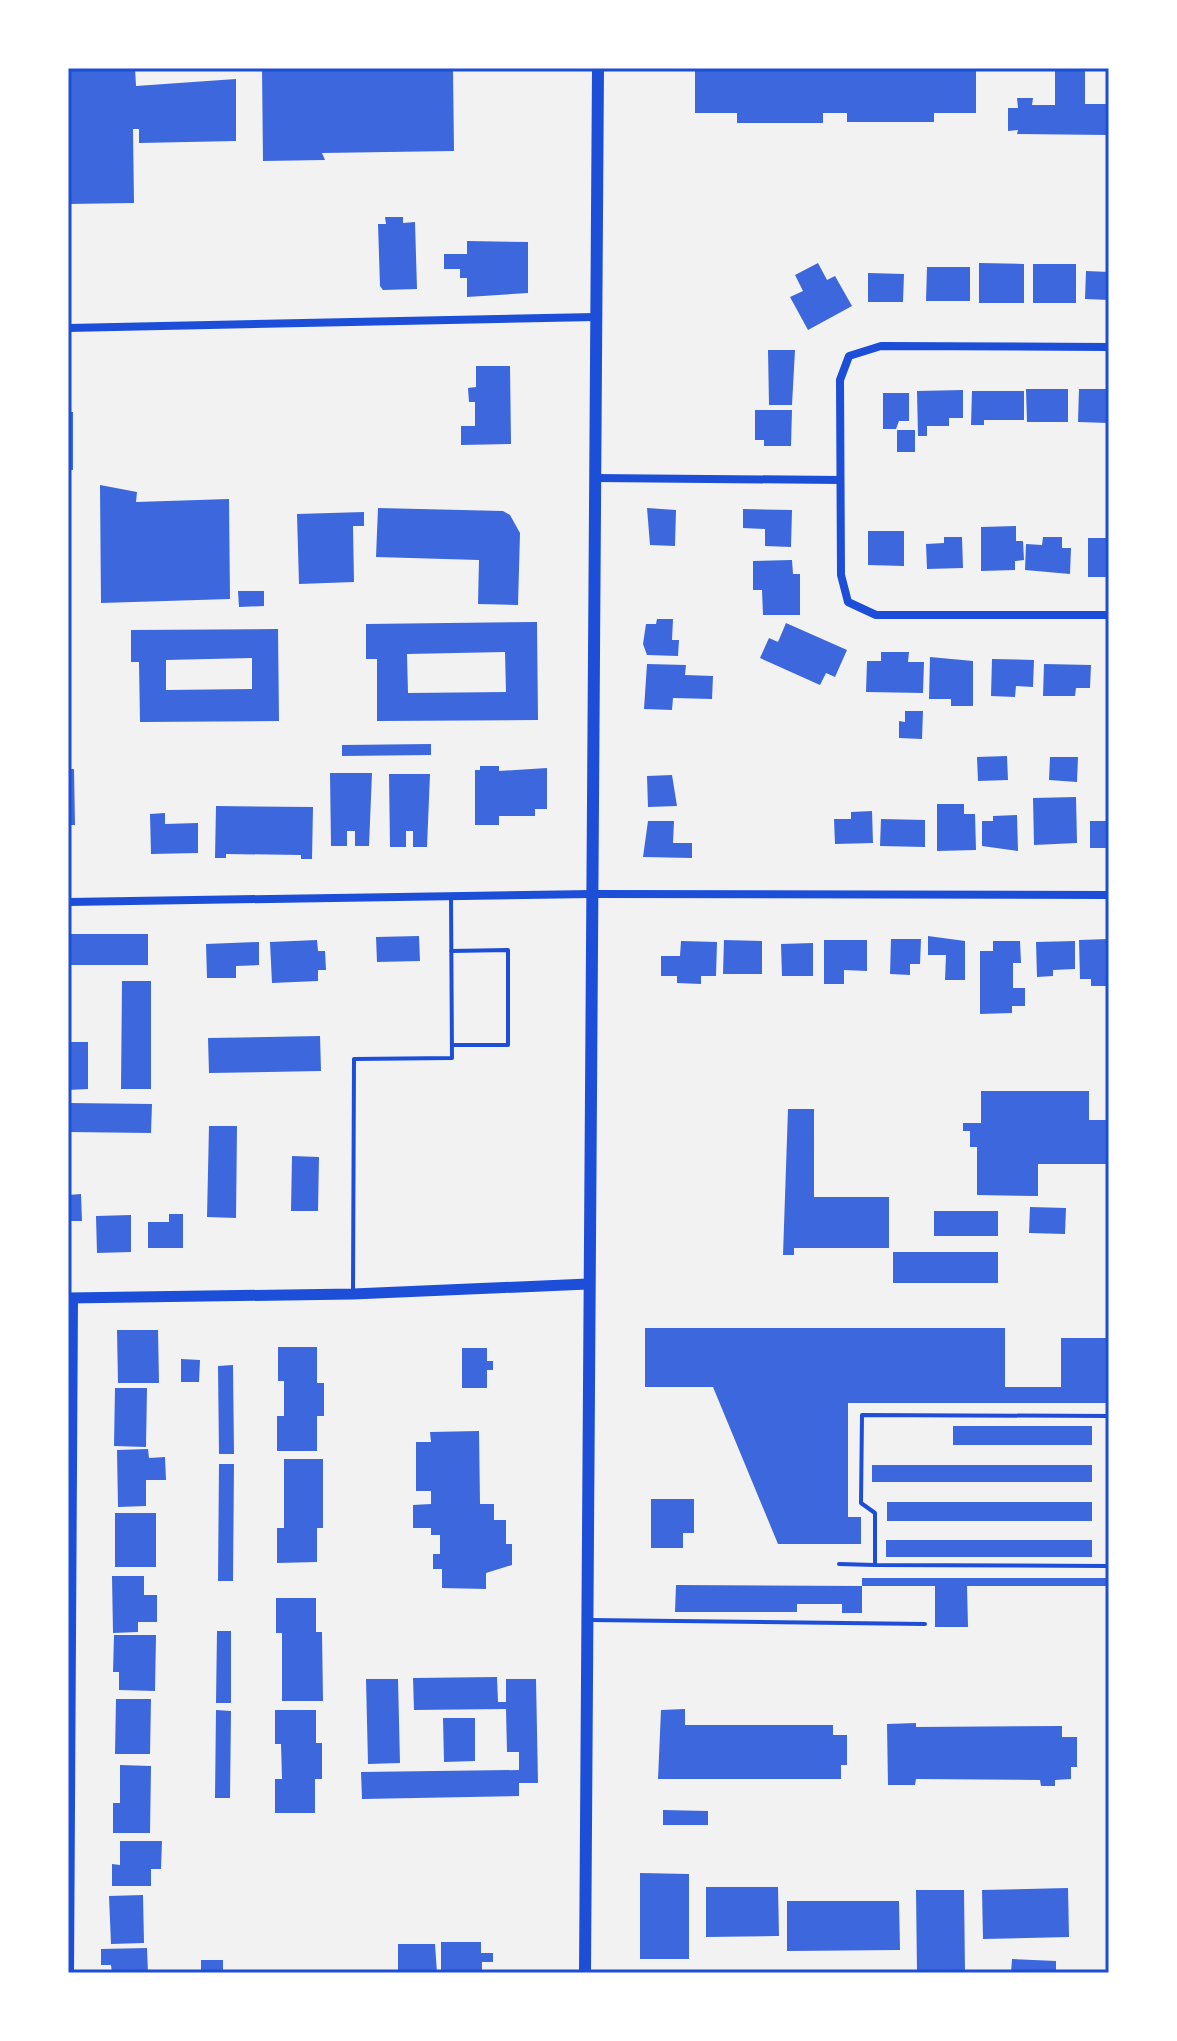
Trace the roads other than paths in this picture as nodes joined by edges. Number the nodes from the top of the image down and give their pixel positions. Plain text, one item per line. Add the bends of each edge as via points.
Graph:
1 (598, 68) edge
2 (595, 317) junction
3 (68, 328) edge
4 (1109, 347) edge
5 (595, 478) junction
6 (840, 480) junction
7 (1109, 615) edge
8 (591, 894) junction
9 (1109, 895) edge
10 (451, 896) junction
11 (68, 902) edge
12 (451, 951) junction
13 (453, 1045) junction
14 (588, 1284) junction
15 (353, 1294) junction
16 (71, 1298) edge
17 (839, 1564) dead end
18 (875, 1565) junction
19 (587, 1620) junction
20 (925, 1624) dead end
21 (69, 1838) edge
22 (70, 1973) edge
23 (585, 1973) edge

1 - 2 main road
2 - 3 street
2 - 5 main road
4 - 6 street via 881,346 849,356 840,380
5 - 6 street
5 - 8 main road
6 - 7 street via 841,575 848,602 876,615
8 - 9 street
8 - 10 street
8 - 14 main road
10 - 11 street
10 - 12 lane
12 - 13 lane
12 - 13 lane via 508,950 508,1045
13 - 15 lane via 452,1058 354,1059
14 - 15 main road
14 - 19 main road
15 - 16 main road
16 - 21 street
17 - 18 lane
18 - 18 lane via 1108,1566 1109,1416 862,1415 861,1503 875,1513
19 - 20 lane
19 - 23 main road
21 - 22 street

